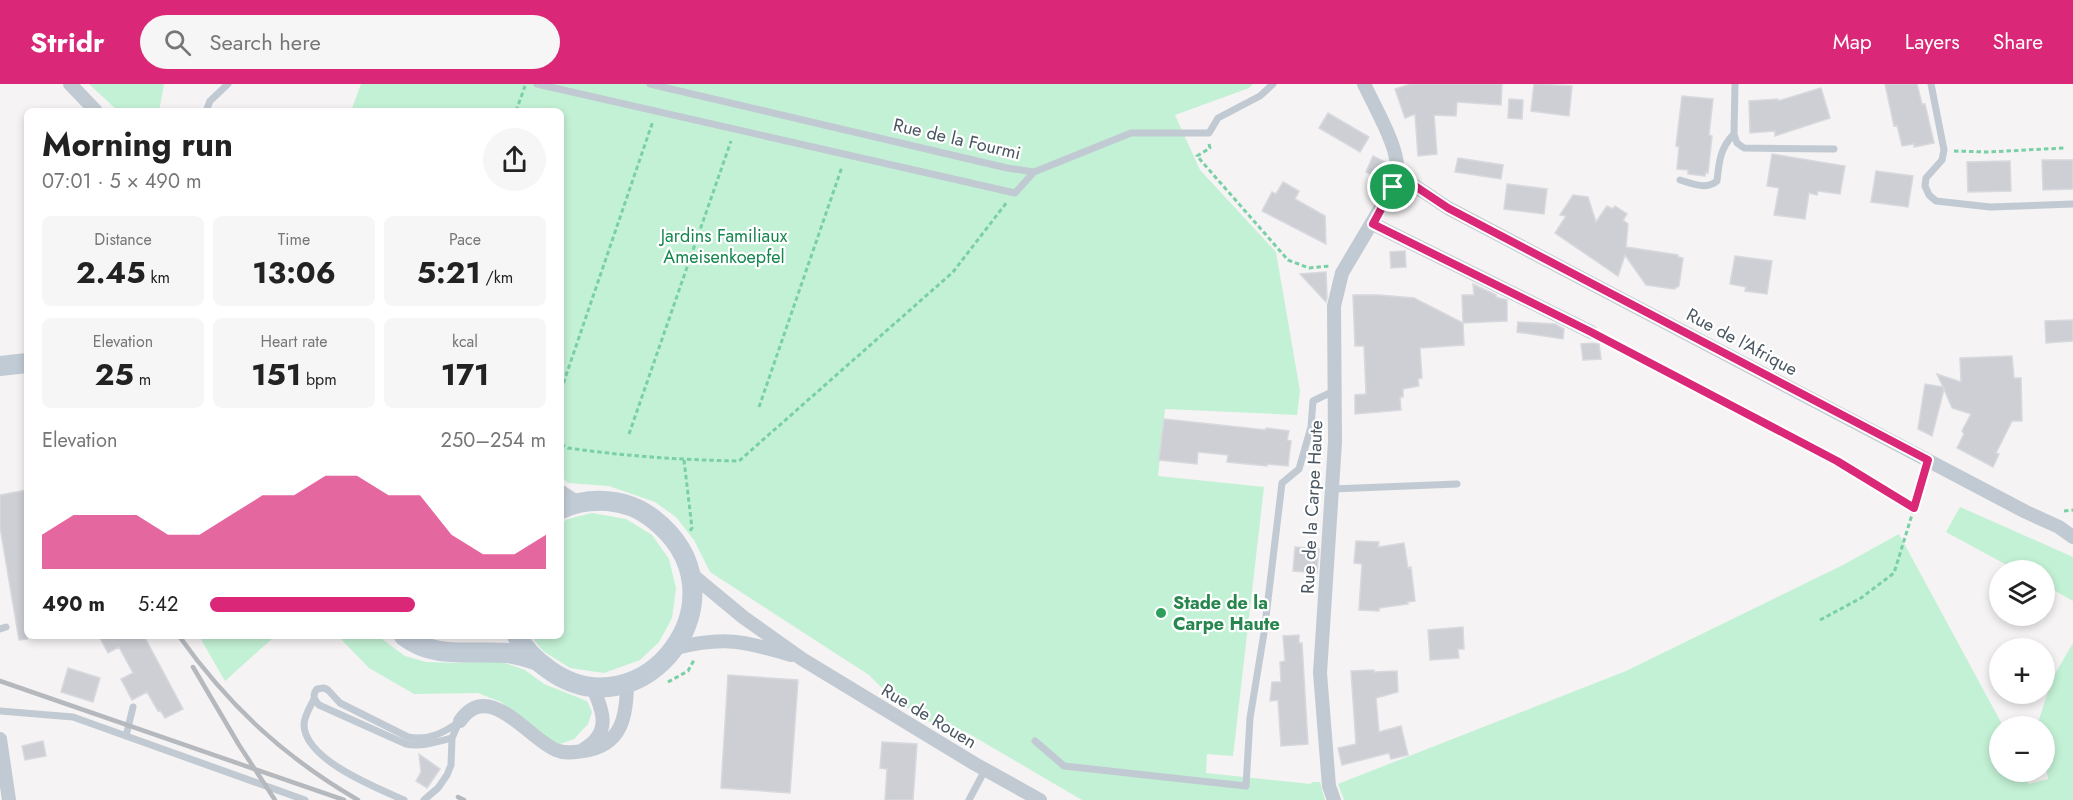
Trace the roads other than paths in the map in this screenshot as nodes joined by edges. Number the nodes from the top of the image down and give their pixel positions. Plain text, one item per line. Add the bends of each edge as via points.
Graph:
1 (70, 84) edge
2 (228, 84) edge
3 (537, 84) edge
4 (650, 84) edge
5 (1273, 84) edge
6 (1364, 84) edge
7 (1735, 84) edge
8 (1930, 84) edge
9 (93, 108) edge
10 (207, 108) edge
11 (1734, 135) junction
12 (1834, 149) dead end
13 (1034, 172) junction
14 (1397, 174) junction
15 (1680, 180) dead end
16 (2073, 204) edge
17 (1373, 224) junction
18 (1591, 332) road end
19 (24, 363) edge
20 (0, 366) edge
21 (1334, 391) junction
22 (1457, 484) dead end
23 (1332, 489) junction
24 (569, 506) edge
25 (2073, 537) edge
26 (690, 573) junction
27 (408, 639) edge
28 (519, 639) edge
29 (676, 648) junction
30 (802, 659) junction
31 (535, 660) junction
32 (627, 682) junction
33 (592, 686) junction
34 (314, 699) junction
35 (133, 707) dead end
36 (0, 711) edge
37 (460, 722) junction
38 (126, 736) junction
39 (452, 738) junction
40 (0, 739) edge
41 (1035, 741) dead end
42 (580, 752) junction
43 (985, 770) junction
44 (9, 800) edge
45 (305, 800) edge
46 (404, 800) edge
47 (424, 800) edge
48 (970, 800) edge
49 (1040, 800) edge
50 (1334, 800) edge

1 - 9 street
2 - 10 lane
3 - 13 lane via 1015,193
4 - 13 lane, Rue de la Fourmi
5 - 13 lane, Rue de la Fourmi via 1260,96 1218,118 1209,133 1131,133
6 - 14 street via 1387,133
7 - 11 lane
8 - 16 lane via 1944,150 1942,160 1926,178 1925,186 1936,201 1990,207
11 - 12 lane via 1744,148
11 - 15 lane via 1725,142 1717,181 1712,186
14 - 17 street, Rue de la Carpe Haute
14 - 25 street, Rue de l'Afrique via 1448,208
17 - 18 street
17 - 21 street, Rue de la Carpe Haute via 1342,273 1334,306
19 - 20 main road
21 - 23 street, Rue de la Carpe Haute
21 - 41 lane via 1313,400 1311,427 1299,469 1282,483 1250,718 1246,786 1064,766
22 - 23 lane
23 - 50 street, Rue de la Carpe Haute via 1320,673 1329,786
24 - 26 main road via 612,501 646,513 677,542
26 - 29 main road via 691,609
26 - 30 street, Rue de Rouen
27 - 31 main road via 443,652 510,653
28 - 31 main road
29 - 30 street, Rue de Rouen via 705,641 736,641
29 - 32 main road via 649,673
30 - 43 street, Rue de Rouen
31 - 33 main road via 557,676
32 - 33 main road
32 - 42 street via 624,716 612,741
33 - 42 street via 604,718 595,742
34 - 37 lane via 317,689 324,688 340,703 417,739 438,735
34 - 39 lane via 319,705 406,744 415,746
34 - 46 lane via 304,726 317,751 339,768
35 - 38 lane
36 - 38 lane via 73,717
37 - 39 lane
37 - 42 street via 476,708 495,708 558,751
38 - 45 lane
39 - 47 lane via 447,775
40 - 44 street
43 - 48 lane
43 - 49 street, Rue de Rouen

